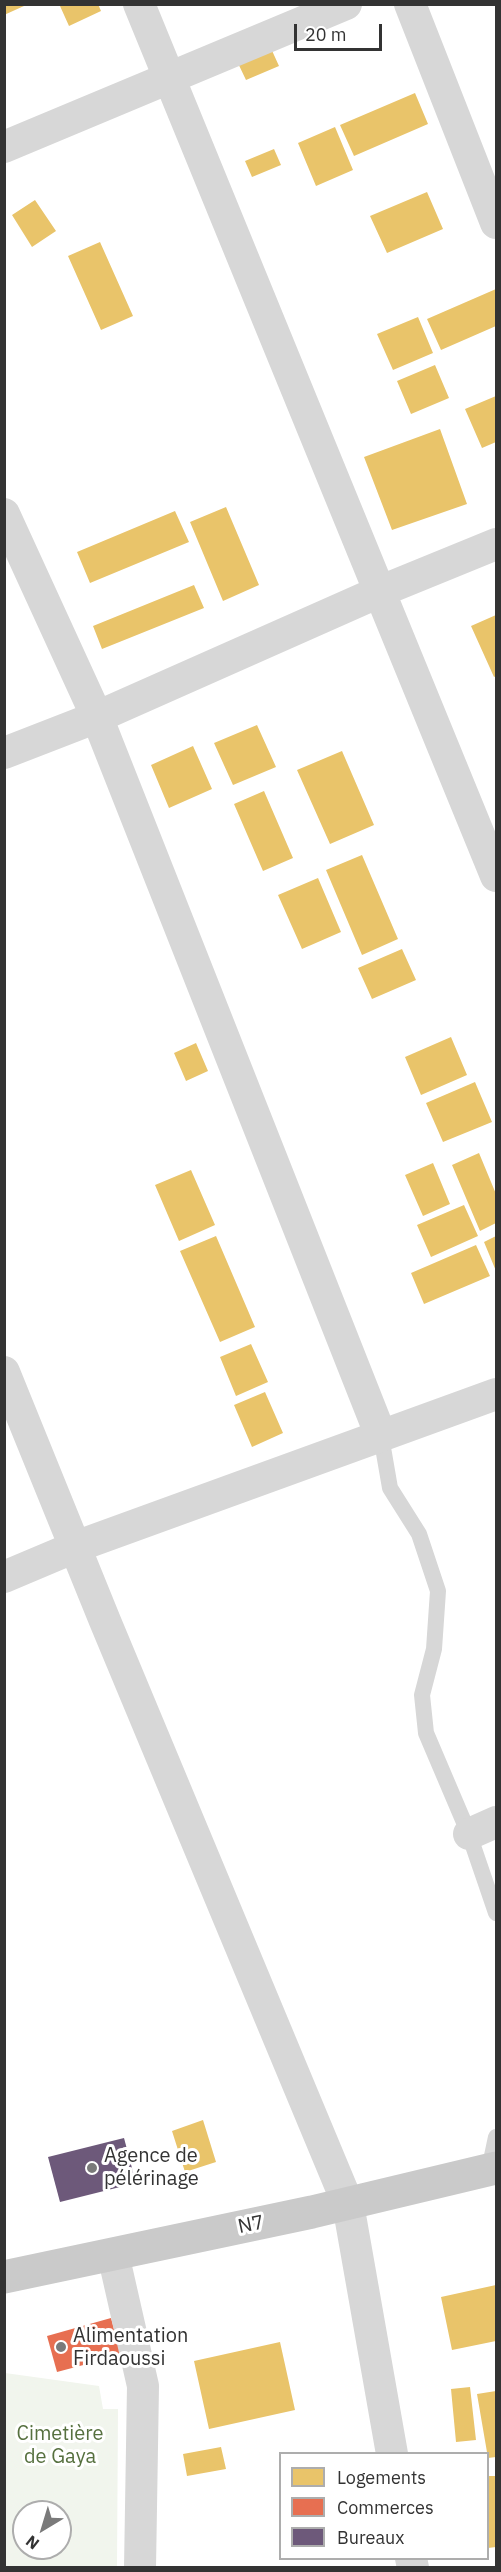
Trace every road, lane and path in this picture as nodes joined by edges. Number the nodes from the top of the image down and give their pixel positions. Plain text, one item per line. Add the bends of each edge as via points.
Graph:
1 (139, 4) edge
2 (346, 4) edge
3 (410, 4) edge
4 (168, 79) junction
5 (4, 147) edge
6 (496, 223) edge
7 (4, 514) edge
8 (496, 543) edge
9 (381, 591) junction
10 (97, 717) junction
11 (4, 753) edge
12 (496, 876) edge
13 (4, 1372) edge
14 (496, 1394) edge
15 (381, 1436) junction
16 (75, 1547) junction
17 (4, 1577) edge
18 (483, 1828) edge
19 (496, 1913) edge
20 (496, 2137) edge
21 (493, 2169) edge
22 (348, 2204) junction
23 (113, 2254) junction
24 (4, 2277) edge
25 (392, 2452) edge
26 (140, 2568) edge

1 - 4 street
2 - 4 street
3 - 6 street
4 - 5 street
4 - 9 street
7 - 10 street
8 - 9 street
9 - 10 street
9 - 12 street
10 - 11 street
10 - 15 street
13 - 16 street
14 - 15 street
15 - 16 street
15 - 18 lane via 390,1488 420,1534 438,1591 434,1649 422,1695 426,1733
16 - 17 street
16 - 22 street
18 - 19 lane
20 - 21 lane
21 - 22 main road, N7
22 - 23 main road, N7
22 - 25 street
23 - 24 main road, N7
23 - 26 street via 143,2386

